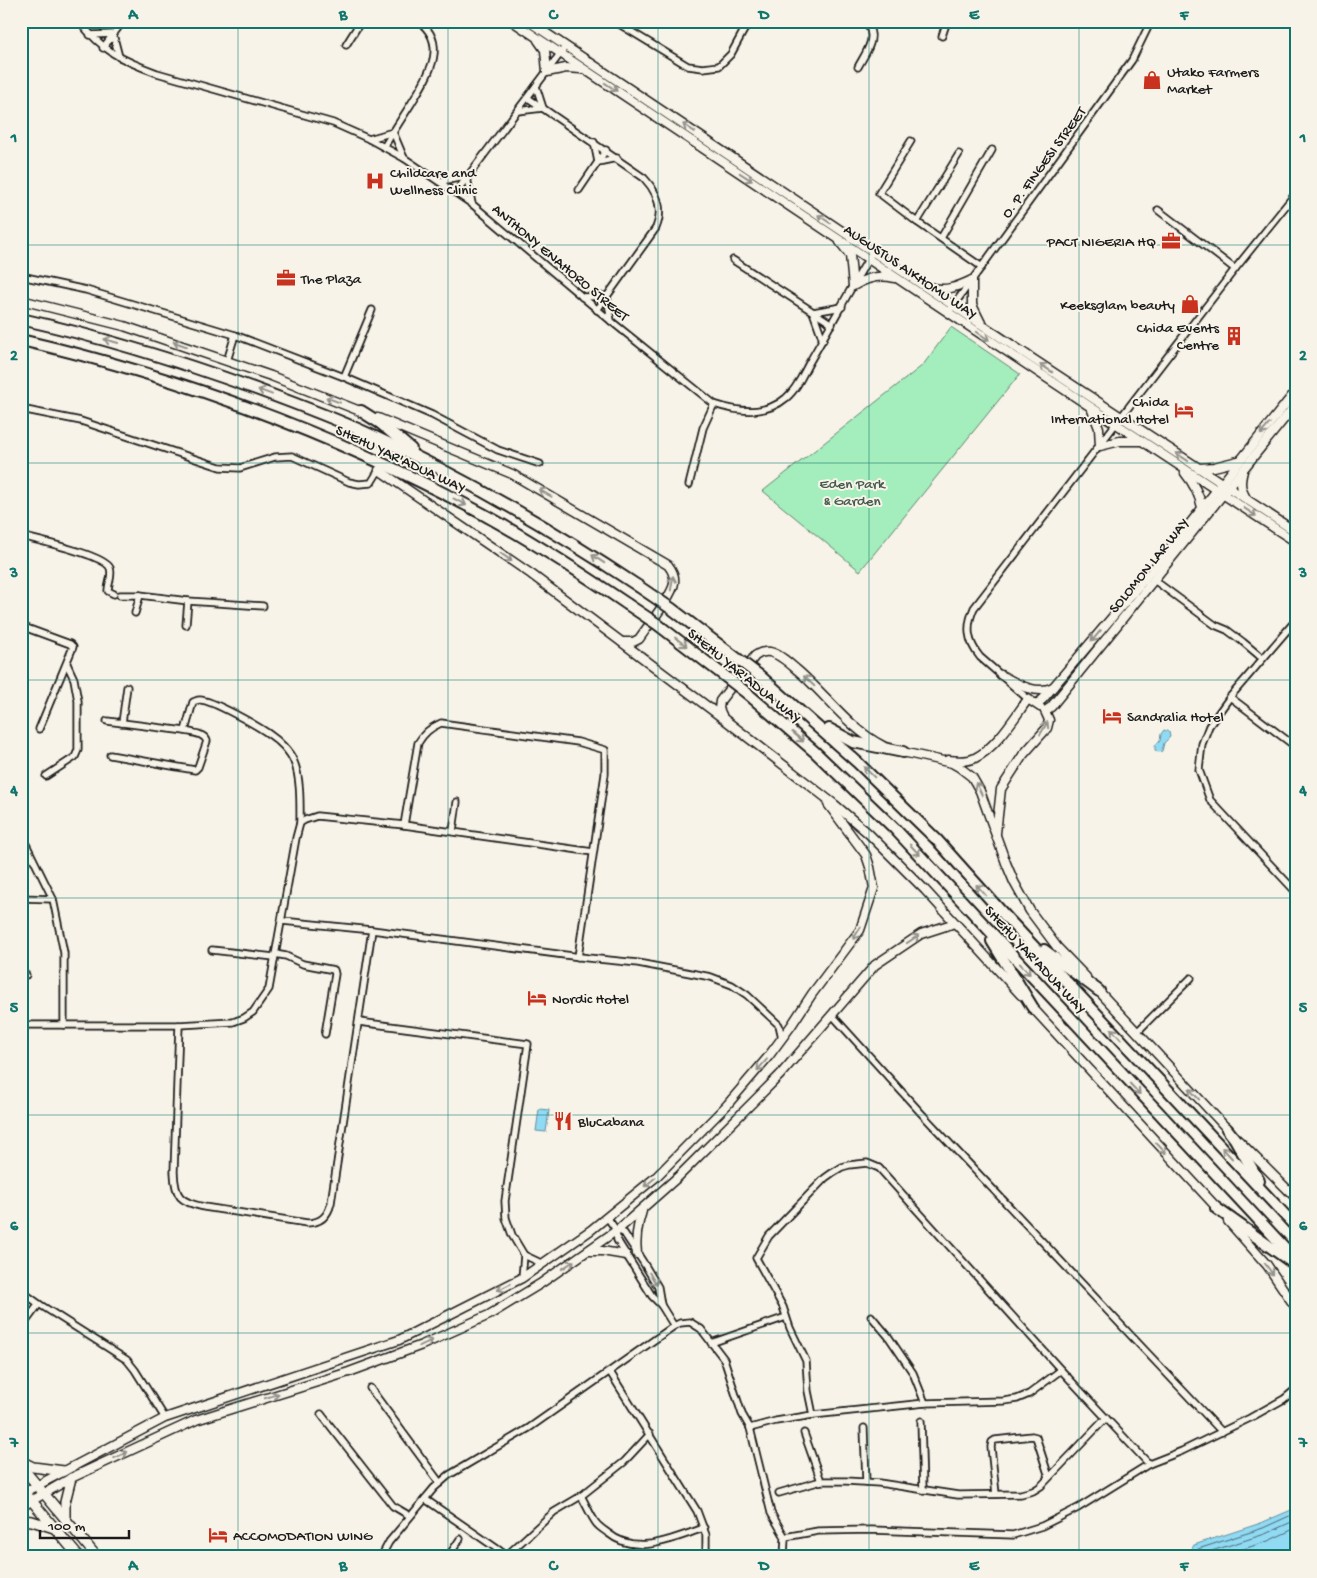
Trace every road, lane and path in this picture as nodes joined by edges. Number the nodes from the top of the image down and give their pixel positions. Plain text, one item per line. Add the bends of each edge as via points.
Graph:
1 (79, 21) edge
2 (123, 21) edge
3 (361, 21) edge
4 (418, 21) edge
5 (512, 21) edge
6 (528, 21) edge
7 (614, 21) edge
8 (749, 21) edge
9 (864, 21) edge
10 (947, 21) edge
11 (1151, 21) edge
12 (113, 34) junction
13 (90, 35) junction
14 (535, 36) junction
15 (942, 36) dead end
16 (346, 45) dead end
17 (103, 48) junction
18 (563, 50) junction
19 (119, 57) junction
20 (858, 67) dead end
21 (587, 71) junction
22 (547, 72) junction
23 (536, 86) junction
24 (528, 98) junction
25 (543, 108) junction
26 (518, 111) junction
27 (393, 132) junction
28 (369, 139) junction
29 (911, 141) dead end
30 (594, 142) junction
31 (384, 147) junction
32 (606, 150) junction
33 (992, 150) dead end
34 (959, 154) dead end
35 (404, 158) junction
36 (617, 158) junction
37 (598, 162) junction
38 (467, 177) junction
39 (440, 181) junction
40 (579, 190) dead end
41 (456, 192) junction
42 (1296, 193) edge
43 (472, 204) junction
44 (1158, 210) dead end
45 (916, 222) junction
46 (834, 235) junction
47 (941, 238) junction
48 (870, 254) junction
49 (733, 260) dead end
50 (982, 267) junction
51 (1235, 269) junction
52 (21, 276) edge
53 (898, 279) junction
54 (972, 280) junction
55 (923, 285) junction
56 (853, 286) junction
57 (607, 296) junction
58 (582, 297) junction
59 (21, 300) edge
60 (953, 306) junction
61 (842, 307) junction
62 (372, 310) dead end
63 (597, 310) junction
64 (814, 312) junction
65 (948, 313) junction
66 (21, 319) edge
67 (611, 321) junction
68 (832, 324) junction
69 (985, 327) junction
70 (235, 335) junction
71 (21, 340) edge
72 (823, 340) junction
73 (227, 360) junction
74 (344, 377) junction
75 (1296, 391) edge
76 (714, 404) junction
77 (1296, 404) edge
78 (1092, 408) junction
79 (21, 409) edge
80 (361, 411) junction
81 (1121, 417) junction
82 (1116, 424) junction
83 (333, 441) junction
84 (1142, 442) junction
85 (1100, 446) junction
86 (1240, 460) junction
87 (1174, 463) junction
88 (540, 464) dead end
89 (437, 467) junction
90 (1198, 468) junction
91 (1244, 469) junction
92 (379, 470) junction
93 (689, 485) dead end
94 (1225, 485) junction
95 (1220, 492) junction
96 (1247, 500) junction
97 (1236, 503) junction
98 (1205, 510) junction
99 (1296, 532) edge
100 (21, 536) edge
101 (1296, 542) edge
102 (1154, 580) junction
103 (140, 595) junction
104 (188, 601) junction
105 (263, 606) dead end
106 (135, 613) dead end
107 (1294, 624) edge
108 (186, 625) dead end
109 (21, 626) edge
110 (622, 642) junction
111 (1262, 658) junction
112 (67, 664) junction
113 (1001, 676) junction
114 (1055, 686) junction
115 (127, 687) dead end
116 (1230, 697) junction
117 (786, 699) junction
118 (1028, 700) junction
119 (1040, 702) junction
120 (1048, 709) junction
121 (724, 719) junction
122 (107, 721) dead end
123 (122, 723) junction
124 (39, 729) dead end
125 (185, 731) junction
126 (1296, 747) edge
127 (903, 752) junction
128 (110, 755) dead end
129 (936, 759) junction
130 (46, 776) dead end
131 (823, 796) junction
132 (457, 802) dead end
133 (300, 823) junction
134 (404, 825) junction
135 (864, 830) junction
136 (453, 831) junction
137 (21, 834) edge
138 (996, 834) junction
139 (855, 838) junction
140 (593, 852) junction
141 (1296, 892) edge
142 (21, 898) edge
143 (53, 899) junction
144 (1007, 918) junction
145 (282, 921) junction
146 (980, 921) junction
147 (955, 924) junction
148 (372, 930) junction
149 (212, 950) dead end
150 (275, 956) junction
151 (578, 957) junction
152 (1191, 978) dead end
153 (1099, 991) junction
154 (1033, 1008) junction
155 (833, 1016) junction
156 (359, 1022) junction
157 (21, 1025) edge
158 (64, 1025) junction
159 (179, 1025) junction
160 (779, 1025) junction
161 (792, 1026) junction
162 (1137, 1032) junction
163 (325, 1034) dead end
164 (782, 1038) junction
165 (1228, 1129) junction
166 (1296, 1198) edge
167 (1216, 1208) junction
168 (643, 1209) junction
169 (607, 1217) junction
170 (1296, 1227) edge
171 (616, 1230) junction
172 (589, 1251) junction
173 (637, 1254) junction
174 (524, 1255) junction
175 (626, 1255) junction
176 (1296, 1260) edge
177 (543, 1264) junction
178 (1296, 1265) edge
179 (522, 1278) junction
180 (21, 1291) edge
181 (39, 1304) junction
182 (662, 1305) junction
183 (1296, 1308) edge
184 (871, 1316) dead end
185 (786, 1317) junction
186 (674, 1326) junction
187 (21, 1328) edge
188 (712, 1343) junction
189 (1060, 1370) junction
190 (610, 1372) junction
191 (370, 1388) dead end
192 (1296, 1389) edge
193 (925, 1403) junction
194 (321, 1414) dead end
195 (813, 1415) junction
196 (165, 1418) junction
197 (1106, 1418) junction
198 (920, 1421) dead end
199 (750, 1428) junction
200 (864, 1428) dead end
201 (1222, 1432) junction
202 (650, 1434) junction
203 (804, 1434) dead end
204 (21, 1461) edge
205 (1149, 1464) junction
206 (21, 1466) edge
207 (64, 1471) junction
208 (1049, 1477) junction
209 (71, 1478) junction
210 (821, 1481) junction
211 (866, 1482) junction
212 (440, 1483) junction
213 (36, 1484) junction
214 (923, 1490) junction
215 (22, 1491) edge
216 (44, 1494) junction
217 (779, 1494) dead end
218 (996, 1494) junction
219 (581, 1496) junction
220 (425, 1499) junction
221 (32, 1501) junction
222 (21, 1507) edge
223 (410, 1516) junction
224 (65, 1519) junction
225 (21, 1520) edge
226 (54, 1528) junction
227 (704, 1528) junction
228 (785, 1537) junction
229 (460, 1539) dead end
230 (508, 1556) edge
231 (79, 1557) edge
232 (97, 1557) edge
233 (381, 1557) edge
234 (448, 1557) edge
235 (706, 1557) edge
236 (784, 1557) edge

1 - 13 street, ANTHONY ENAHORO STREET
2 - 12 street
3 - 16 street
4 - 27 street via 430,35 434,60 428,76
5 - 14 street, AUGUSTUS AIKHOMU WAY
6 - 18 street, AUGUSTUS AIKHOMU WAY
7 - 8 street via 688,66 703,68 719,66 731,54
9 - 20 street via 872,40
10 - 15 street
11 - 50 street, O. P. FINGESI STREET via 1132,60
12 - 13 street
12 - 17 street
12 - 19 street
13 - 17 street, ANTHONY ENAHORO STREET
14 - 18 street, AUGUSTUS AIKHOMU WAY
14 - 22 street via 545,50
17 - 19 street, ANTHONY ENAHORO STREET
18 - 21 street, AUGUSTUS AIKHOMU WAY
18 - 22 street
48 -> 18 street, AUGUSTUS AIKHOMU WAY
19 - 28 street, ANTHONY ENAHORO STREET via 157,73 333,123
21 - 22 street via 566,68
21 -> 46 street, AUGUSTUS AIKHOMU WAY
22 - 23 street
23 - 24 street
23 - 25 street
24 - 25 street
24 - 26 street
25 - 26 street
25 - 30 street
26 - 38 street
27 - 28 street
27 - 31 street
27 - 35 street
28 - 31 street, ANTHONY ENAHORO STREET
29 - 45 street via 878,193
30 - 32 street
30 - 37 street
31 - 35 street, ANTHONY ENAHORO STREET
32 - 36 street
32 - 37 street
33 - 47 street
34 - 45 street
35 - 39 street, ANTHONY ENAHORO STREET
36 - 37 street
36 - 57 street via 653,187 660,216 656,228
37 - 40 street
38 - 39 street
38 - 41 street
38 - 43 street
39 - 41 street, ANTHONY ENAHORO STREET
41 - 43 street, ANTHONY ENAHORO STREET
42 - 51 street
43 - 58 street, ANTHONY ENAHORO STREET
44 - 51 street
45 - 47 street
46 - 48 street, AUGUSTUS AIKHOMU WAY
46 - 56 street via 850,255
47 - 50 street
48 - 53 street, AUGUSTUS AIKHOMU WAY
48 - 55 street, AUGUSTUS AIKHOMU WAY
48 - 56 street, ANTHONY ENAHORO STREET
49 - 64 street
50 - 54 street, O. P. FINGESI STREET
51 - 81 street
52 - 70 street via 86,290
53 - 56 street via 875,276
53 - 65 street, AUGUSTUS AIKHOMU WAY
54 - 55 street via 944,290
54 - 60 street, O. P. FINGESI STREET
54 - 69 street via 972,305
55 - 60 street, AUGUSTUS AIKHOMU WAY
56 - 61 street, ANTHONY ENAHORO STREET
57 - 58 street
57 - 63 street
57 - 67 street
58 - 63 street, ANTHONY ENAHORO STREET
73 -> 59 street via 124,326
60 - 65 street, O. P. FINGESI STREET
60 - 69 street, AUGUSTUS AIKHOMU WAY
61 - 64 street
61 - 68 street, ANTHONY ENAHORO STREET
62 - 74 street
63 - 67 street, ANTHONY ENAHORO STREET
64 - 68 street
64 - 72 street
65 -> 78 street, AUGUSTUS AIKHOMU WAY
89 -> 66 highway, SHEHU YAR'ADUA WAY via 326,415 217,375 97,337
67 - 76 street, ANTHONY ENAHORO STREET
68 - 72 street, ANTHONY ENAHORO STREET
81 -> 69 street, AUGUSTUS AIKHOMU WAY
70 - 73 street
70 - 74 street
71 - 83 highway, SHEHU YAR'ADUA WAY via 162,380
72 - 76 street, ANTHONY ENAHORO STREET via 793,390 778,403 750,412
80 -> 73 street
74 - 88 street via 432,415 498,450
75 -> 86 street, SOLOMON LAR WAY
76 - 93 street via 703,428
77 - 91 street, SOLOMON LAR WAY
78 - 82 street, AUGUSTUS AIKHOMU WAY
78 - 85 street via 1098,421
79 - 92 street via 80,421 220,467 240,468 275,457 292,456 359,484 370,483
80 - 89 highway
110 -> 80 street via 639,639 671,592 674,577 668,565 512,474
81 - 82 street
90 -> 81 street, AUGUSTUS AIKHOMU WAY
82 - 84 street, AUGUSTUS AIKHOMU WAY
82 - 85 street
83 - 92 highway
83 -> 146 highway, SHEHU YAR'ADUA WAY, bridge via 485,515 568,565 689,648 748,694 848,783
84 - 85 street via 1120,441
84 - 87 street, AUGUSTUS AIKHOMU WAY
85 - 113 street via 974,608 968,632 973,648
86 - 90 street
86 - 94 street, SOLOMON LAR WAY
87 - 95 street, AUGUSTUS AIKHOMU WAY
87 - 98 street via 1192,482
117 -> 89 highway, SHEHU YAR'ADUA WAY, bridge via 688,621 638,586 552,530
90 - 94 street, AUGUSTUS AIKHOMU WAY
91 - 94 street, SOLOMON LAR WAY
91 - 96 street via 1241,490
92 -> 110 street via 528,572
94 - 95 street, SOLOMON LAR WAY
94 - 96 street, AUGUSTUS AIKHOMU WAY
95 - 97 street, AUGUSTUS AIKHOMU WAY
95 - 98 street, SOLOMON LAR WAY
96 - 99 street, AUGUSTUS AIKHOMU WAY
97 - 98 street via 1224,503
97 -> 101 street, AUGUSTUS AIKHOMU WAY
98 - 102 street, SOLOMON LAR WAY
98 -> 114 street, SOLOMON LAR WAY
100 - 103 street via 88,554 111,568 108,591 117,595
102 - 111 street
102 - 120 street, SOLOMON LAR WAY
103 - 104 street
103 - 106 street
104 - 105 street
104 - 108 street
107 - 111 street
109 - 112 street via 70,644 73,648
110 - 121 street
111 - 116 street
112 - 124 street
112 - 130 street via 78,701 78,750 75,758
113 - 114 street via 1033,689
113 - 118 street
114 - 119 street, SOLOMON LAR WAY
115 - 123 street
116 - 126 street
116 - 141 street via 1209,726 1202,744 1199,770 1202,782 1210,800
117 - 127 highway via 843,738 865,746
144 -> 117 highway, SHEHU YAR'ADUA WAY via 901,804
118 - 119 street
118 - 129 street via 992,745 975,758
119 - 120 street
138 -> 120 street via 1001,790 1046,728
127 -> 121 street via 870,739 802,674 770,652 755,656 720,701 719,709
121 - 131 street
122 - 123 street
123 - 125 street
125 - 128 street via 206,737 195,770
125 - 133 street via 193,702 199,699 269,734 285,748 294,762 300,796
127 - 129 street
138 -> 129 street via 972,777 960,767
131 - 135 street
131 - 139 street
132 - 136 street
133 - 134 street via 317,816
133 - 145 street
134 - 136 street
134 - 140 street via 418,743 431,728 441,723 568,740 605,750 605,774
135 - 139 street
135 - 147 street
136 - 140 street
137 - 143 street
138 - 153 street via 1014,882 1034,917
139 -> 161 street via 866,855 874,888 860,930
140 - 151 street
142 - 143 street
143 - 158 street via 64,953
144 - 153 highway
170 -> 144 highway, SHEHU YAR'ADUA WAY
145 - 148 street
145 - 150 street
146 - 154 highway
146 -> 176 highway, SHEHU YAR'ADUA WAY
147 - 154 street
155 -> 147 street via 875,965 921,934
148 - 151 street
148 - 156 street
149 - 150 street
150 - 159 street via 269,988 253,1012 233,1022
150 - 163 street via 286,956 303,964 334,970
151 - 160 street via 638,963 710,977 747,995
152 - 162 street
153 - 162 street
154 -> 167 street
155 - 168 street via 752,1105
155 - 201 street
156 - 159 street via 332,1203 324,1218 311,1223 204,1208 188,1204 178,1195 174,1172
156 - 174 street via 528,1044 505,1201 506,1218
157 - 158 street
158 - 159 street
160 - 161 street
160 - 164 street
161 - 164 street
165 -> 162 street
164 -> 169 street via 727,1105 662,1171
165 - 166 street
165 - 170 highway via 1260,1182
167 - 178 highway
167 -> 183 street via 1267,1265
168 - 171 street
168 - 173 street via 635,1237
169 - 171 street
169 - 177 street
171 - 172 street
171 - 173 street via 624,1233
171 - 175 street via 617,1240
172 - 175 street
209 -> 172 street via 196,1420 349,1372 422,1345 489,1315
173 -> 182 street via 658,1287
174 - 177 street
174 - 179 street
175 - 182 street via 652,1296
177 - 179 street
179 -> 196 street via 399,1340
180 - 181 street
181 - 187 street
181 - 196 street via 127,1360
182 - 186 street
184 - 193 street via 913,1373
185 - 188 street
185 - 189 street via 756,1258 769,1236 825,1178 842,1167 867,1163 879,1168
185 - 195 street via 806,1361
186 - 188 street via 690,1322 701,1329
186 - 190 street
188 - 199 street via 724,1359 742,1414
189 - 193 street via 1030,1394 1017,1399
189 - 197 street
190 - 202 street
190 - 212 street via 529,1428
191 - 212 street
192 - 201 street via 1284,1399
193 - 195 street
194 - 223 street via 394,1506
195 - 199 street
196 - 207 street
197 - 205 street
197 - 208 street
198 - 214 street
199 - 228 street via 771,1513
200 - 211 street
201 - 205 street
202 - 219 street via 624,1462
202 - 227 street
203 - 210 street
204 - 207 main road
205 - 228 street via 1078,1508 1042,1526 1013,1535 871,1530 818,1531
206 - 213 main road
207 - 213 street
208 - 218 street via 1033,1491
208 - 218 street via 1036,1437 995,1440 991,1447
209 - 216 street
209 - 224 main road
210 - 211 street
210 - 217 street
211 - 214 street
212 - 220 street
213 - 215 street
213 - 216 main road
214 - 218 street via 958,1495
215 - 221 main road
216 - 221 street
216 - 224 main road
219 - 227 street via 596,1524 624,1543 653,1544
219 - 230 street via 554,1512
220 - 223 street
220 - 230 street
221 - 222 street
221 - 226 main road
223 - 233 street
224 - 232 main road
225 - 226 main road
226 - 231 main road
227 - 235 street
228 - 236 street
229 - 234 street

